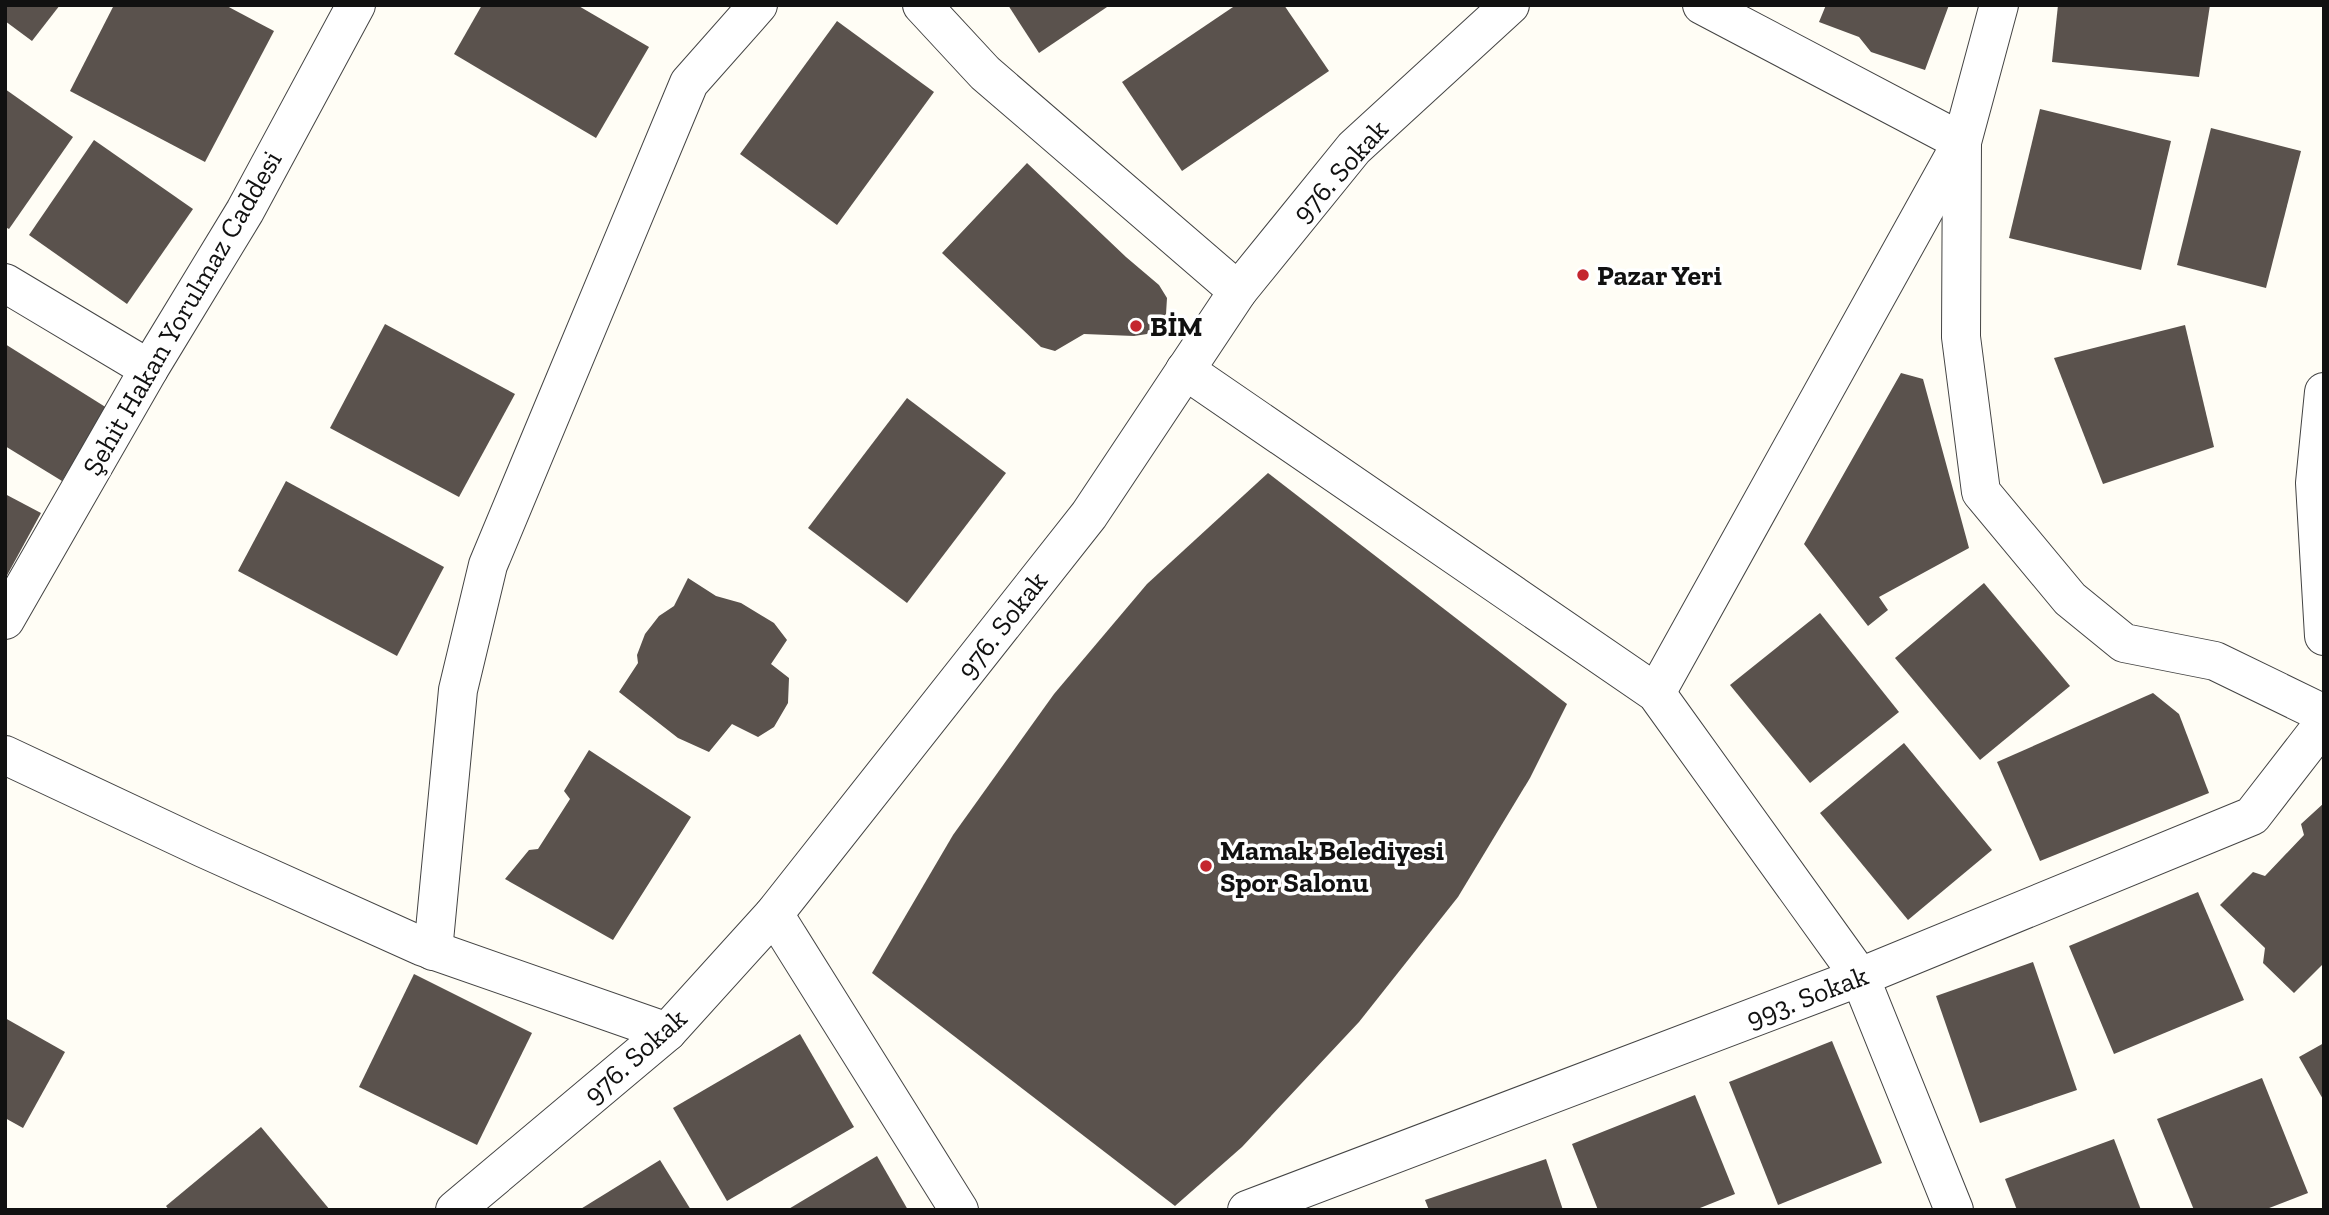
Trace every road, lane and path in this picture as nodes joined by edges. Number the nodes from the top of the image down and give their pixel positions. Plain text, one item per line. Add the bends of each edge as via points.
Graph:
1 (758, 5) edge
2 (922, 5) edge
3 (1510, 5) edge
4 (1702, 5) edge
5 (1998, 5) edge
6 (340, 11) edge
7 (1962, 142) junction
8 (5, 284) edge
9 (1238, 291) junction
10 (149, 369) junction
11 (1185, 370) junction
12 (2324, 392) edge
13 (5, 620) edge
14 (2324, 636) edge
15 (1656, 693) junction
16 (2324, 714) edge
17 (2324, 723) edge
18 (5, 755) edge
19 (774, 914) junction
20 (433, 951) junction
21 (1860, 977) junction
22 (667, 1032) junction
23 (455, 1210) edge
24 (959, 1210) edge
25 (1247, 1210) edge
26 (1954, 1210) edge

1 - 20 street via 689,83 488,565 458,690
2 - 9 street via 985,73
3 - 9 street, 976. Sokak via 1354,148
4 - 7 street
5 - 7 street
6 - 10 street, Şehit Hakan Yorulmaz Caddesi via 245,211
7 - 15 street
7 - 16 street via 1961,337 1981,492 2070,599 2124,643 2215,661
8 - 10 street
9 - 11 street, 976. Sokak
10 - 13 street, Şehit Hakan Yorulmaz Caddesi
11 - 15 street
11 - 19 street, 976. Sokak via 1089,515
12 - 14 street via 2315,483
15 - 21 street
17 - 21 street, 993. Sokak via 2252,816
18 - 20 street
19 - 22 street, 976. Sokak
19 - 24 street
20 - 22 street
21 - 25 street, 993. Sokak
21 - 26 street
22 - 23 street, 976. Sokak

